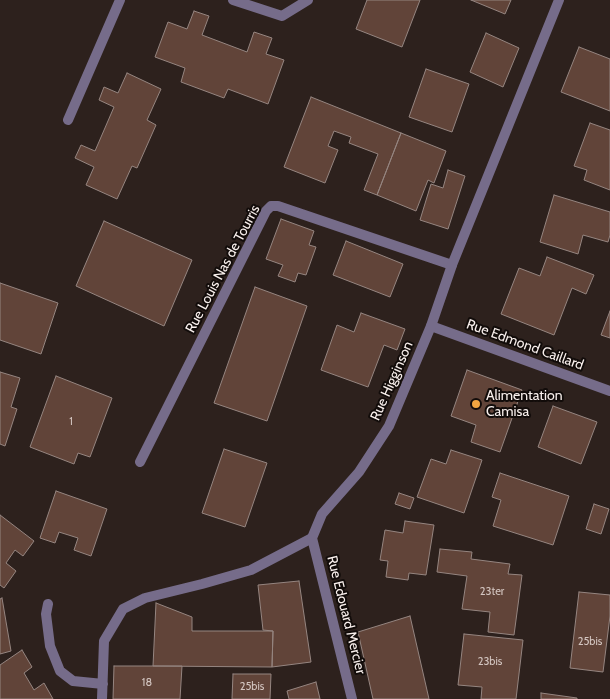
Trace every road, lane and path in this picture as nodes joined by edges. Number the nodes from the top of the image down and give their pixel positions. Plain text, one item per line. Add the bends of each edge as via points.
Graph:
1 (120, 0) edge
2 (234, 0) edge
3 (308, 0) edge
4 (559, 0) edge
5 (68, 120) dead end
6 (452, 265) junction
7 (431, 326) junction
8 (610, 391) edge
9 (140, 462) dead end
10 (312, 538) junction
11 (48, 604) dead end
12 (103, 684) junction
13 (102, 699) edge
14 (352, 699) edge

1 - 5 street
2 - 3 street via 282,16
4 - 6 street, Rue Higginson
6 - 7 street, Rue Higginson
6 - 9 street, Rue Louis Nas de Tourris via 271,206
7 - 8 street, Rue Edmond Caillard
7 - 10 street, Rue Higginson via 389,426 358,472 322,514
10 - 12 street via 251,570 145,598 123,610 104,641
10 - 14 street, Rue Edouard Mercier
11 - 12 street via 50,646 60,672 73,681
12 - 13 street

